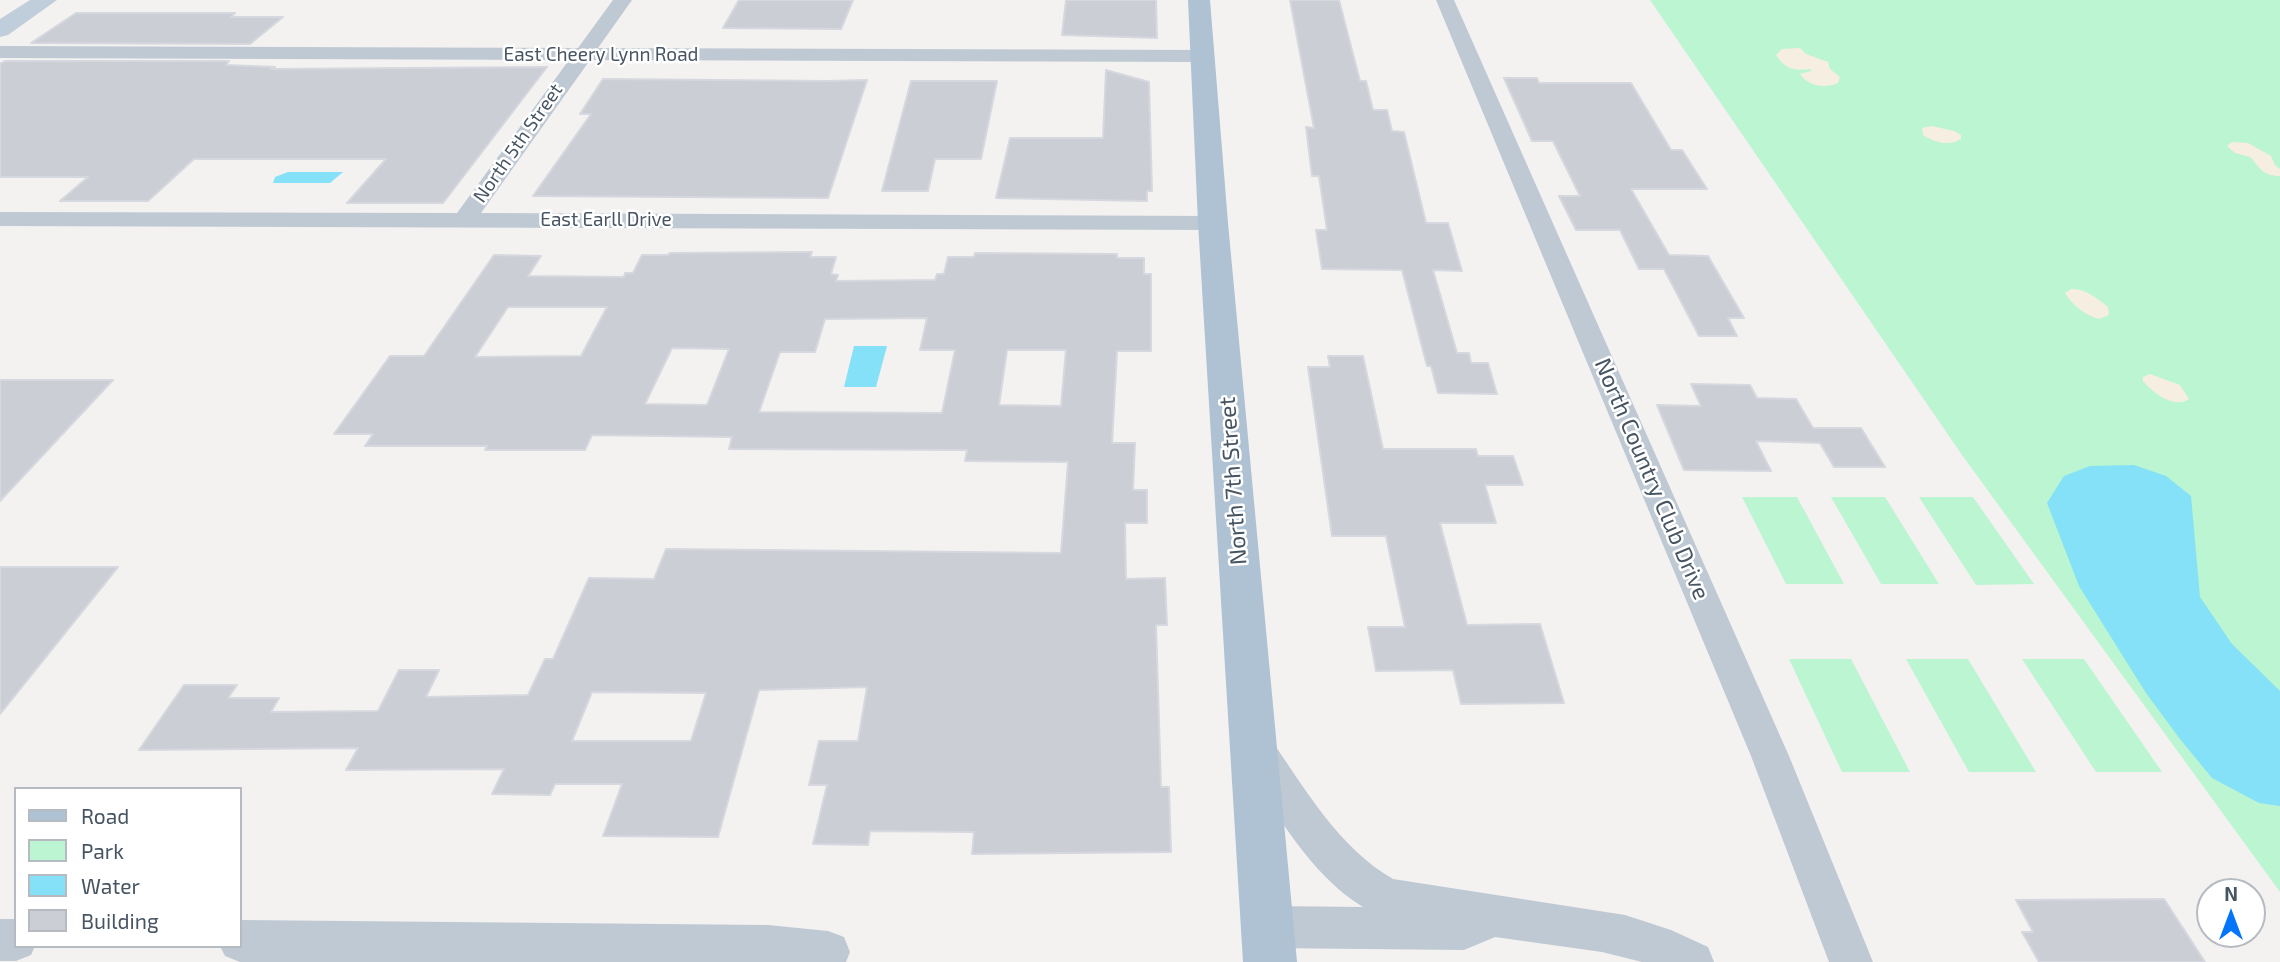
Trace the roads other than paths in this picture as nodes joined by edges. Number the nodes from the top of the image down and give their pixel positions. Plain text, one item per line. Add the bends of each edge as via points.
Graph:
1 (46, 0) edge
2 (623, 0) edge
3 (1199, 0) edge
4 (1445, 0) edge
5 (0, 30) edge
6 (0, 51) edge
7 (581, 55) junction
8 (1202, 56) junction
9 (0, 219) edge
10 (464, 220) junction
11 (1213, 223) junction
12 (1253, 747) junction
13 (1504, 919) junction
14 (242, 941) edge
15 (1269, 944) edge
16 (828, 952) dead end
17 (1640, 952) edge
18 (1692, 962) edge
19 (1851, 962) edge

1 - 5 street
2 - 7 street, North 5th Street
3 - 8 main road, North 7th Street
4 - 19 street, North Country Club Drive via 1770,756
6 - 7 street, East Cheery Lynn Road
7 - 8 street, East Cheery Lynn Road
7 - 10 street, North 5th Street
8 - 11 main road, North 7th Street
9 - 10 street, East Earll Drive
10 - 11 street, East Earll Drive
11 - 12 main road, North 7th Street
12 - 13 street via 1323,844 1361,882 1380,895 1410,904 1465,909
12 - 15 main road, North 7th Street
13 - 15 street via 1464,929
13 - 17 street via 1570,925
14 - 16 street via 768,946
17 - 18 street

